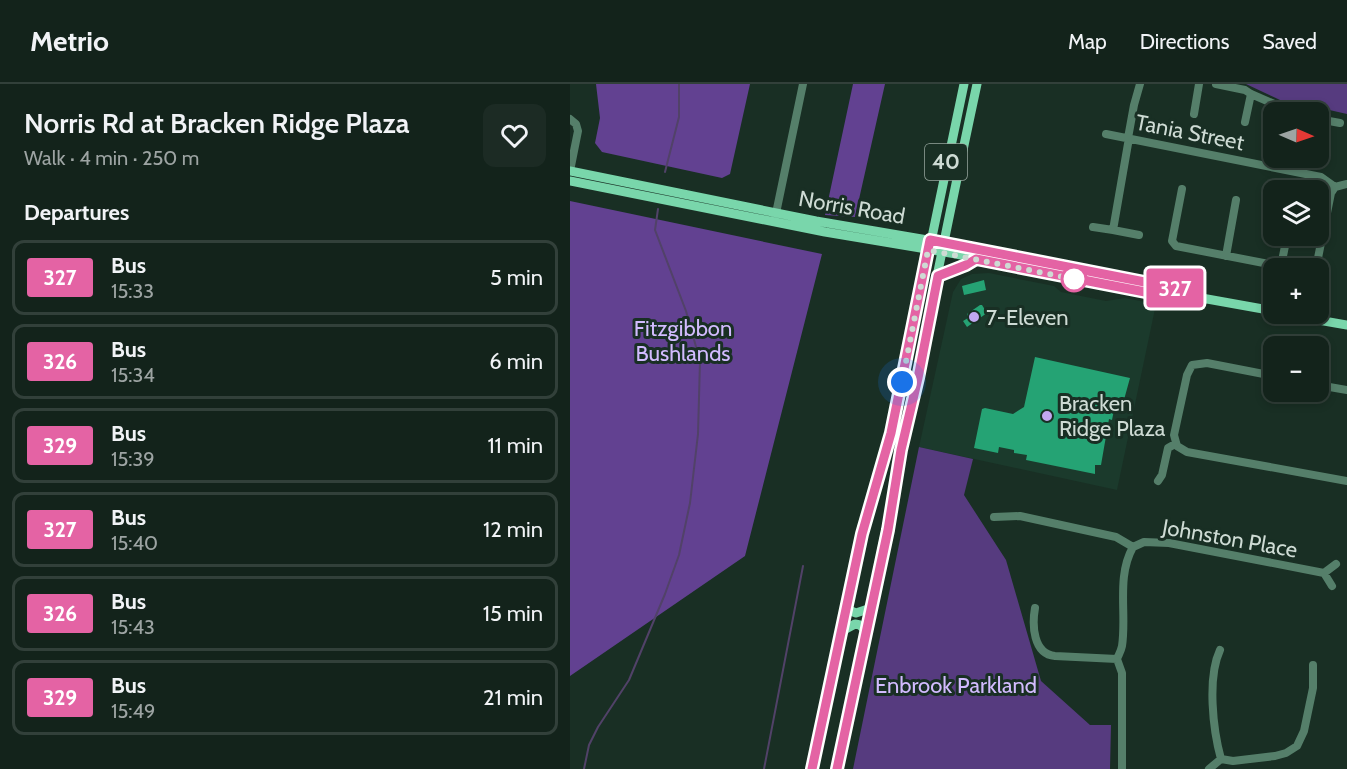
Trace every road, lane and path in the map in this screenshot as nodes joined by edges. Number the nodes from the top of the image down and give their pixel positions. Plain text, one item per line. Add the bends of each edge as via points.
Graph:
1 (803, 84) edge
2 (964, 84) edge
3 (977, 84) edge
4 (1140, 84) edge
5 (1199, 84) edge
6 (1216, 84) edge
7 (1251, 94) junction
8 (1269, 102) edge
9 (1194, 114) dead end
10 (570, 119) edge
11 (1329, 121) edge
12 (1245, 122) dead end
13 (1340, 123) dead end
14 (1106, 134) dead end
15 (1128, 138) junction
16 (1296, 168) edge
17 (570, 171) edge
18 (1296, 171) junction
19 (570, 181) edge
20 (1347, 184) edge
21 (1335, 187) junction
22 (1182, 189) dead end
23 (1236, 200) dead end
24 (1329, 204) edge
25 (775, 217) junction
26 (1093, 227) dead end
27 (1113, 230) junction
28 (1139, 235) dead end
29 (930, 240) junction
30 (1285, 246) edge
31 (944, 248) junction
32 (928, 250) junction
33 (1226, 256) junction
34 (976, 259) junction
35 (938, 276) junction
36 (1196, 297) junction
37 (1263, 310) edge
38 (1329, 322) edge
39 (1347, 326) edge
40 (1263, 374) edge
41 (1329, 387) edge
42 (1347, 390) edge
43 (1175, 444) junction
44 (1158, 481) dead end
45 (1347, 481) edge
46 (994, 517) dead end
47 (1133, 547) junction
48 (1336, 564) dead end
49 (1324, 573) junction
50 (1332, 586) dead end
51 (871, 608) junction
52 (1035, 608) dead end
53 (846, 609) junction
54 (842, 631) junction
55 (866, 631) junction
56 (1220, 650) dead end
57 (1117, 659) junction
58 (1313, 665) dead end
59 (1221, 759) junction
60 (812, 769) edge
61 (837, 769) edge
62 (1122, 769) edge
63 (1209, 769) edge

1 - 25 street
2 - 29 main road, 40
3 - 31 main road, 40
4 - 15 street
5 - 9 street
6 - 7 street
7 - 8 street
7 - 12 street
10 - 17 street via 578,131
11 - 13 street
14 - 15 street, Tania Street
15 - 18 street, Tania Street
15 - 27 street
16 - 18 street
17 - 25 main road, Norris Road
18 - 21 street, Tania Street via 1321,177
19 - 25 main road, Norris Road
20 - 21 street
21 - 24 street
22 - 33 street via 1173,244
23 - 33 street
25 - 29 main road, Norris Road
25 - 32 main road, Norris Road
26 - 27 street
27 - 28 street
29 - 31 main road, Norris Road
29 - 32 main road, 40
30 - 33 street via 1278,264
31 - 32 main road, Norris Road
31 - 34 main road, Norris Road
31 - 35 main road, 40
31 - 36 main road, Norris Road via 1165,286
32 - 53 main road, 40 via 891,433 866,518
34 - 35 main road
34 - 36 main road, Norris Road via 1176,298
35 - 51 main road, 40
36 - 37 main road, Norris Road
38 - 39 main road
40 - 43 street via 1203,362 1192,365
41 - 42 street
43 - 44 street via 1167,450
43 - 45 street via 1188,452
46 - 47 street, Johnston Place via 1020,516 1116,537
47 - 49 street, Johnston Place via 1141,542 1169,543
47 - 57 street via 1124,580 1122,646
48 - 49 street, Johnston Place
49 - 50 street, Johnston Place
51 - 53 main road via 859,613
51 - 55 main road, 40
52 - 57 street via 1034,627 1045,654
53 - 54 main road, 40
54 - 55 main road via 855,624
54 - 60 main road, 40
55 - 61 main road, 40
56 - 59 street via 1215,667 1213,721
57 - 62 street via 1122,673
58 - 59 street via 1313,688 1297,746 1275,756
59 - 63 street

